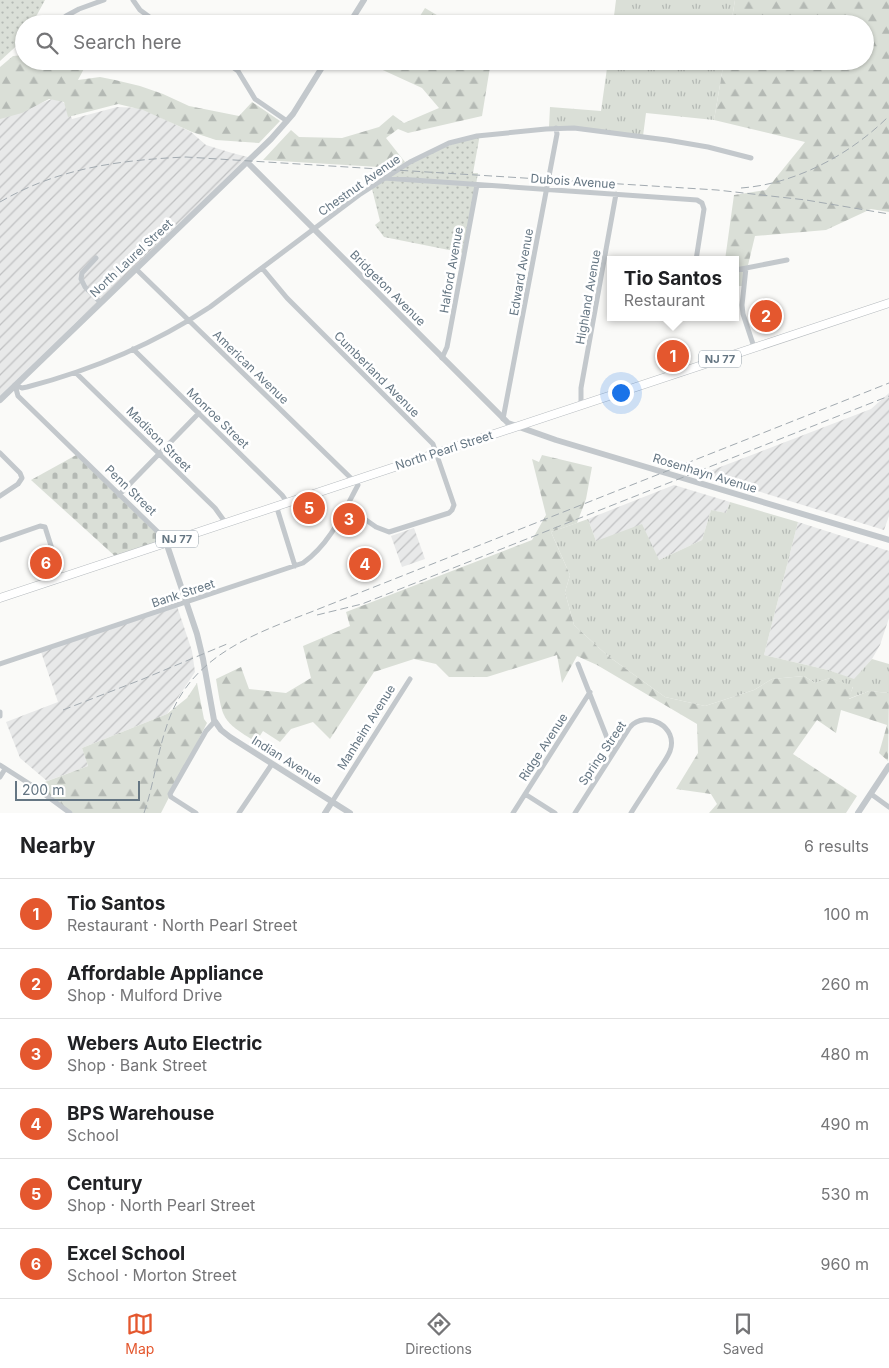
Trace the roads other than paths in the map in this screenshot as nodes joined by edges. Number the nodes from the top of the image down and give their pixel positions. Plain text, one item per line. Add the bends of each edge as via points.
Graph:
1 (104, 0) edge
2 (133, 0) edge
3 (363, 1) edge
4 (68, 15) edge
5 (147, 15) edge
6 (354, 15) edge
7 (237, 70) edge
8 (320, 70) edge
9 (287, 121) junction
10 (556, 128) junction
11 (751, 158) dead end
12 (247, 162) junction
13 (384, 178) junction
14 (477, 185) junction
15 (547, 189) junction
16 (616, 194) junction
17 (314, 229) junction
18 (697, 256) edge
19 (96, 258) dead end
20 (787, 260) dead end
21 (262, 268) junction
22 (746, 268) junction
23 (136, 269) junction
24 (739, 269) edge
25 (100, 302) junction
26 (889, 303) edge
27 (189, 321) junction
28 (754, 347) junction
29 (133, 349) junction
30 (442, 358) junction
31 (76, 373) junction
32 (15, 385) junction
33 (0, 400) edge
34 (581, 404) junction
35 (199, 413) junction
36 (503, 419) junction
37 (515, 426) junction
38 (0, 453) edge
39 (437, 453) junction
40 (159, 454) junction
41 (353, 480) junction
42 (119, 495) junction
43 (0, 496) edge
44 (287, 502) junction
45 (276, 505) junction
46 (346, 506) junction
47 (225, 522) junction
48 (0, 538) edge
49 (889, 540) edge
50 (166, 542) junction
51 (295, 566) junction
52 (62, 577) junction
53 (0, 598) edge
54 (186, 602) junction
55 (0, 664) edge
56 (578, 664) dead end
57 (410, 679) dead end
58 (590, 692) junction
59 (0, 712) edge
60 (0, 716) edge
61 (215, 721) junction
62 (613, 753) junction
63 (272, 764) junction
64 (889, 766) edge
65 (2, 767) edge
66 (0, 777) edge
67 (525, 794) junction
68 (871, 794) junction
69 (332, 802) junction
70 (889, 807) edge
71 (70, 813) edge
72 (196, 813) edge
73 (240, 813) edge
74 (325, 813) edge
75 (350, 813) edge
76 (513, 813) edge
77 (555, 813) edge
78 (575, 813) edge
79 (631, 813) edge
80 (858, 813) edge

1 - 4 street
2 - 5 street
3 - 6 street
7 - 9 street via 255,99
8 - 9 street, North Laurel Street
9 - 12 street, North Laurel Street
10 - 11 street, Chestnut Avenue via 643,136
10 - 13 street, Chestnut Avenue via 477,136 449,143
10 - 15 street, Edward Avenue
12 - 17 street, Bridgeton Avenue
12 - 23 street, North Laurel Street
13 - 14 street, Dubois Avenue
13 - 17 street, Chestnut Avenue
14 - 15 street, Dubois Avenue
14 - 30 street, Halford Avenue via 447,347
15 - 16 street, Dubois Avenue
15 - 36 street, Edward Avenue
16 - 18 street, Dubois Avenue via 700,201 704,209
16 - 34 street, Highland Avenue via 581,388
17 - 21 street, Chestnut Avenue
17 - 30 street, Bridgeton Avenue
19 - 25 street via 82,273 81,279
20 - 22 street
21 - 27 street, Chestnut Avenue
21 - 39 street, Cumberland Avenue via 287,298 433,444
22 - 24 street
22 - 28 street via 742,305
23 - 25 street, North Laurel Street
23 - 27 street, American Avenue
25 - 32 street, North Laurel Street
26 - 28 main road, North Pearl Street / NJ 77
27 - 29 street, Chestnut Avenue
27 - 41 street, American Avenue
28 - 34 main road, North Pearl Street / NJ 77
29 - 31 street, Chestnut Avenue
29 - 35 street, Monroe Street
30 - 36 street, Bridgeton Avenue
31 - 32 street, Chestnut Avenue via 22,388
31 - 40 street, Madison Street
32 - 33 street, North Laurel Street
32 - 42 street, Penn Street via 18,396
34 - 37 main road, North Pearl Street / NJ 77
35 - 40 street
35 - 44 street, Monroe Street
36 - 37 street, Bridgeton Avenue
37 - 39 main road, North Pearl Street / NJ 77
37 - 49 street, Rosenhayn Avenue
38 - 43 street via 22,478
39 - 41 main road, North Pearl Street / NJ 77
39 - 46 street, Cumberland Avenue via 454,501 454,508 449,513 389,532
40 - 42 street
40 - 47 street, Madison Street
41 - 44 main road, North Pearl Street / NJ 77
41 - 46 street, Bank Street via 358,485
42 - 50 street, Penn Street
44 - 45 main road, North Pearl Street / NJ 77
45 - 47 main road, North Pearl Street / NJ 77
45 - 51 street
46 - 51 street, Bank Street via 320,548
47 - 50 main road, North Pearl Street / NJ 77
48 - 52 street via 42,526 46,529
50 - 52 main road, North Pearl Street / NJ 77
50 - 54 street, Penn Street
51 - 54 street, Bank Street
52 - 53 main road, North Pearl Street / NJ 77
54 - 55 street, Bank Street
54 - 61 street, Penn Street via 203,659
56 - 58 street
57 - 69 street, Manheim Avenue
58 - 62 street
58 - 67 street, Ridge Avenue
59 - 60 street
61 - 63 street, Indian Avenue via 224,733
61 - 72 street via 206,730 172,787 170,796
62 - 78 street, Spring Street
62 - 79 street, Spring Street via 636,721 646,719 662,724 672,741 670,750
63 - 69 street, Indian Avenue
63 - 73 street
64 - 68 street
65 - 66 street
65 - 71 street
67 - 76 street, Ridge Avenue
67 - 77 street
68 - 70 street
68 - 80 street
69 - 74 street, Manheim Avenue
69 - 75 street, Indian Avenue

